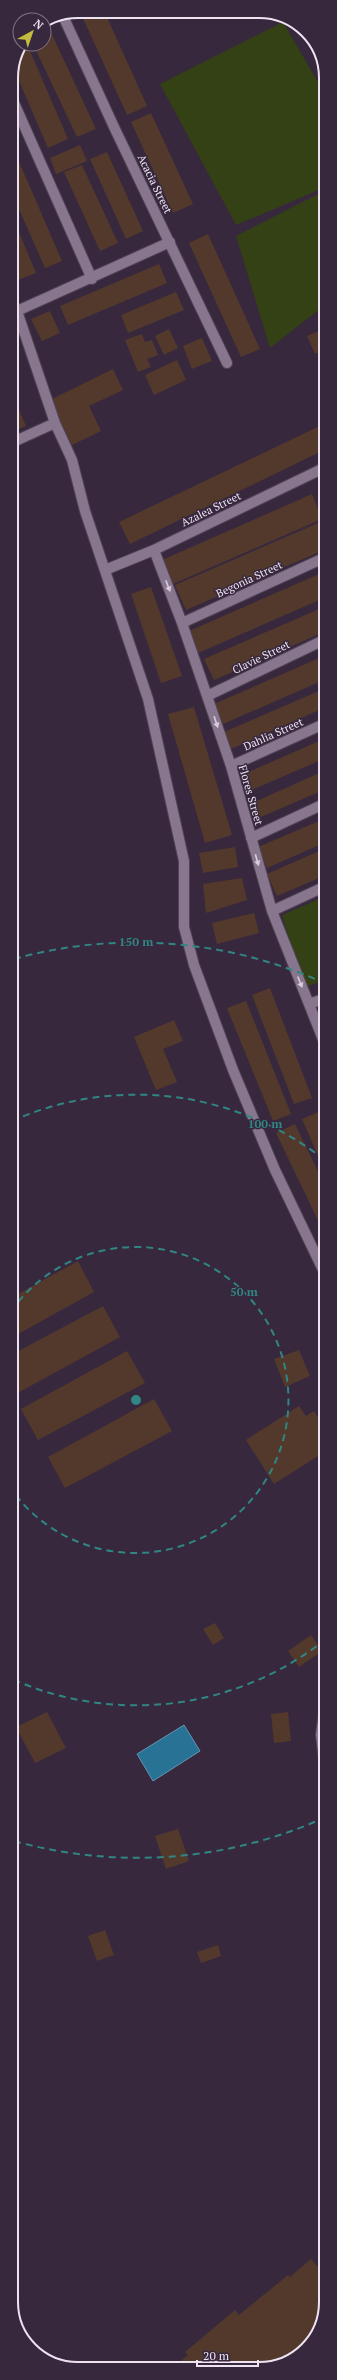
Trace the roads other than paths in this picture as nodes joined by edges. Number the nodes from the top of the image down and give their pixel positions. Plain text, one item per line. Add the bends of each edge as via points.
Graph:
1 (65, 19) edge
2 (18, 112) edge
3 (170, 242) junction
4 (92, 279) junction
5 (18, 311) edge
6 (18, 314) edge
7 (227, 363) dead end
8 (54, 423) junction
9 (18, 440) edge
10 (319, 470) edge
11 (154, 550) junction
12 (319, 560) edge
13 (105, 570) junction
14 (182, 623) junction
15 (319, 642) edge
16 (207, 696) junction
17 (319, 726) edge
18 (231, 766) junction
19 (319, 806) edge
20 (251, 838) junction
21 (319, 889) edge
22 (272, 911) junction
23 (319, 1000) edge
24 (309, 1004) junction
25 (319, 1029) edge
26 (319, 1261) edge

1 - 3 street, Acacia Street
2 - 4 street
3 - 4 street
3 - 7 street, Acacia Street
4 - 5 street
6 - 8 street
8 - 9 street
8 - 13 street via 72,460 85,512
10 - 11 street, Azalea Street
11 - 13 street, Azalea Street
11 -> 14 street, Flores Street
12 - 14 street, Begonia Street
13 - 26 street via 148,699 184,862 184,927 194,965 233,1070 269,1156
14 - 16 street, Flores Street
15 - 16 street, Clavie Street
16 -> 18 street, Flores Street
17 - 18 street, Dahlia Street
18 - 20 street, Flores Street
19 - 20 street
20 -> 22 street, Flores Street
21 - 22 street
22 -> 24 street, Flores Street
23 - 24 street
24 - 25 street, Flores Street

